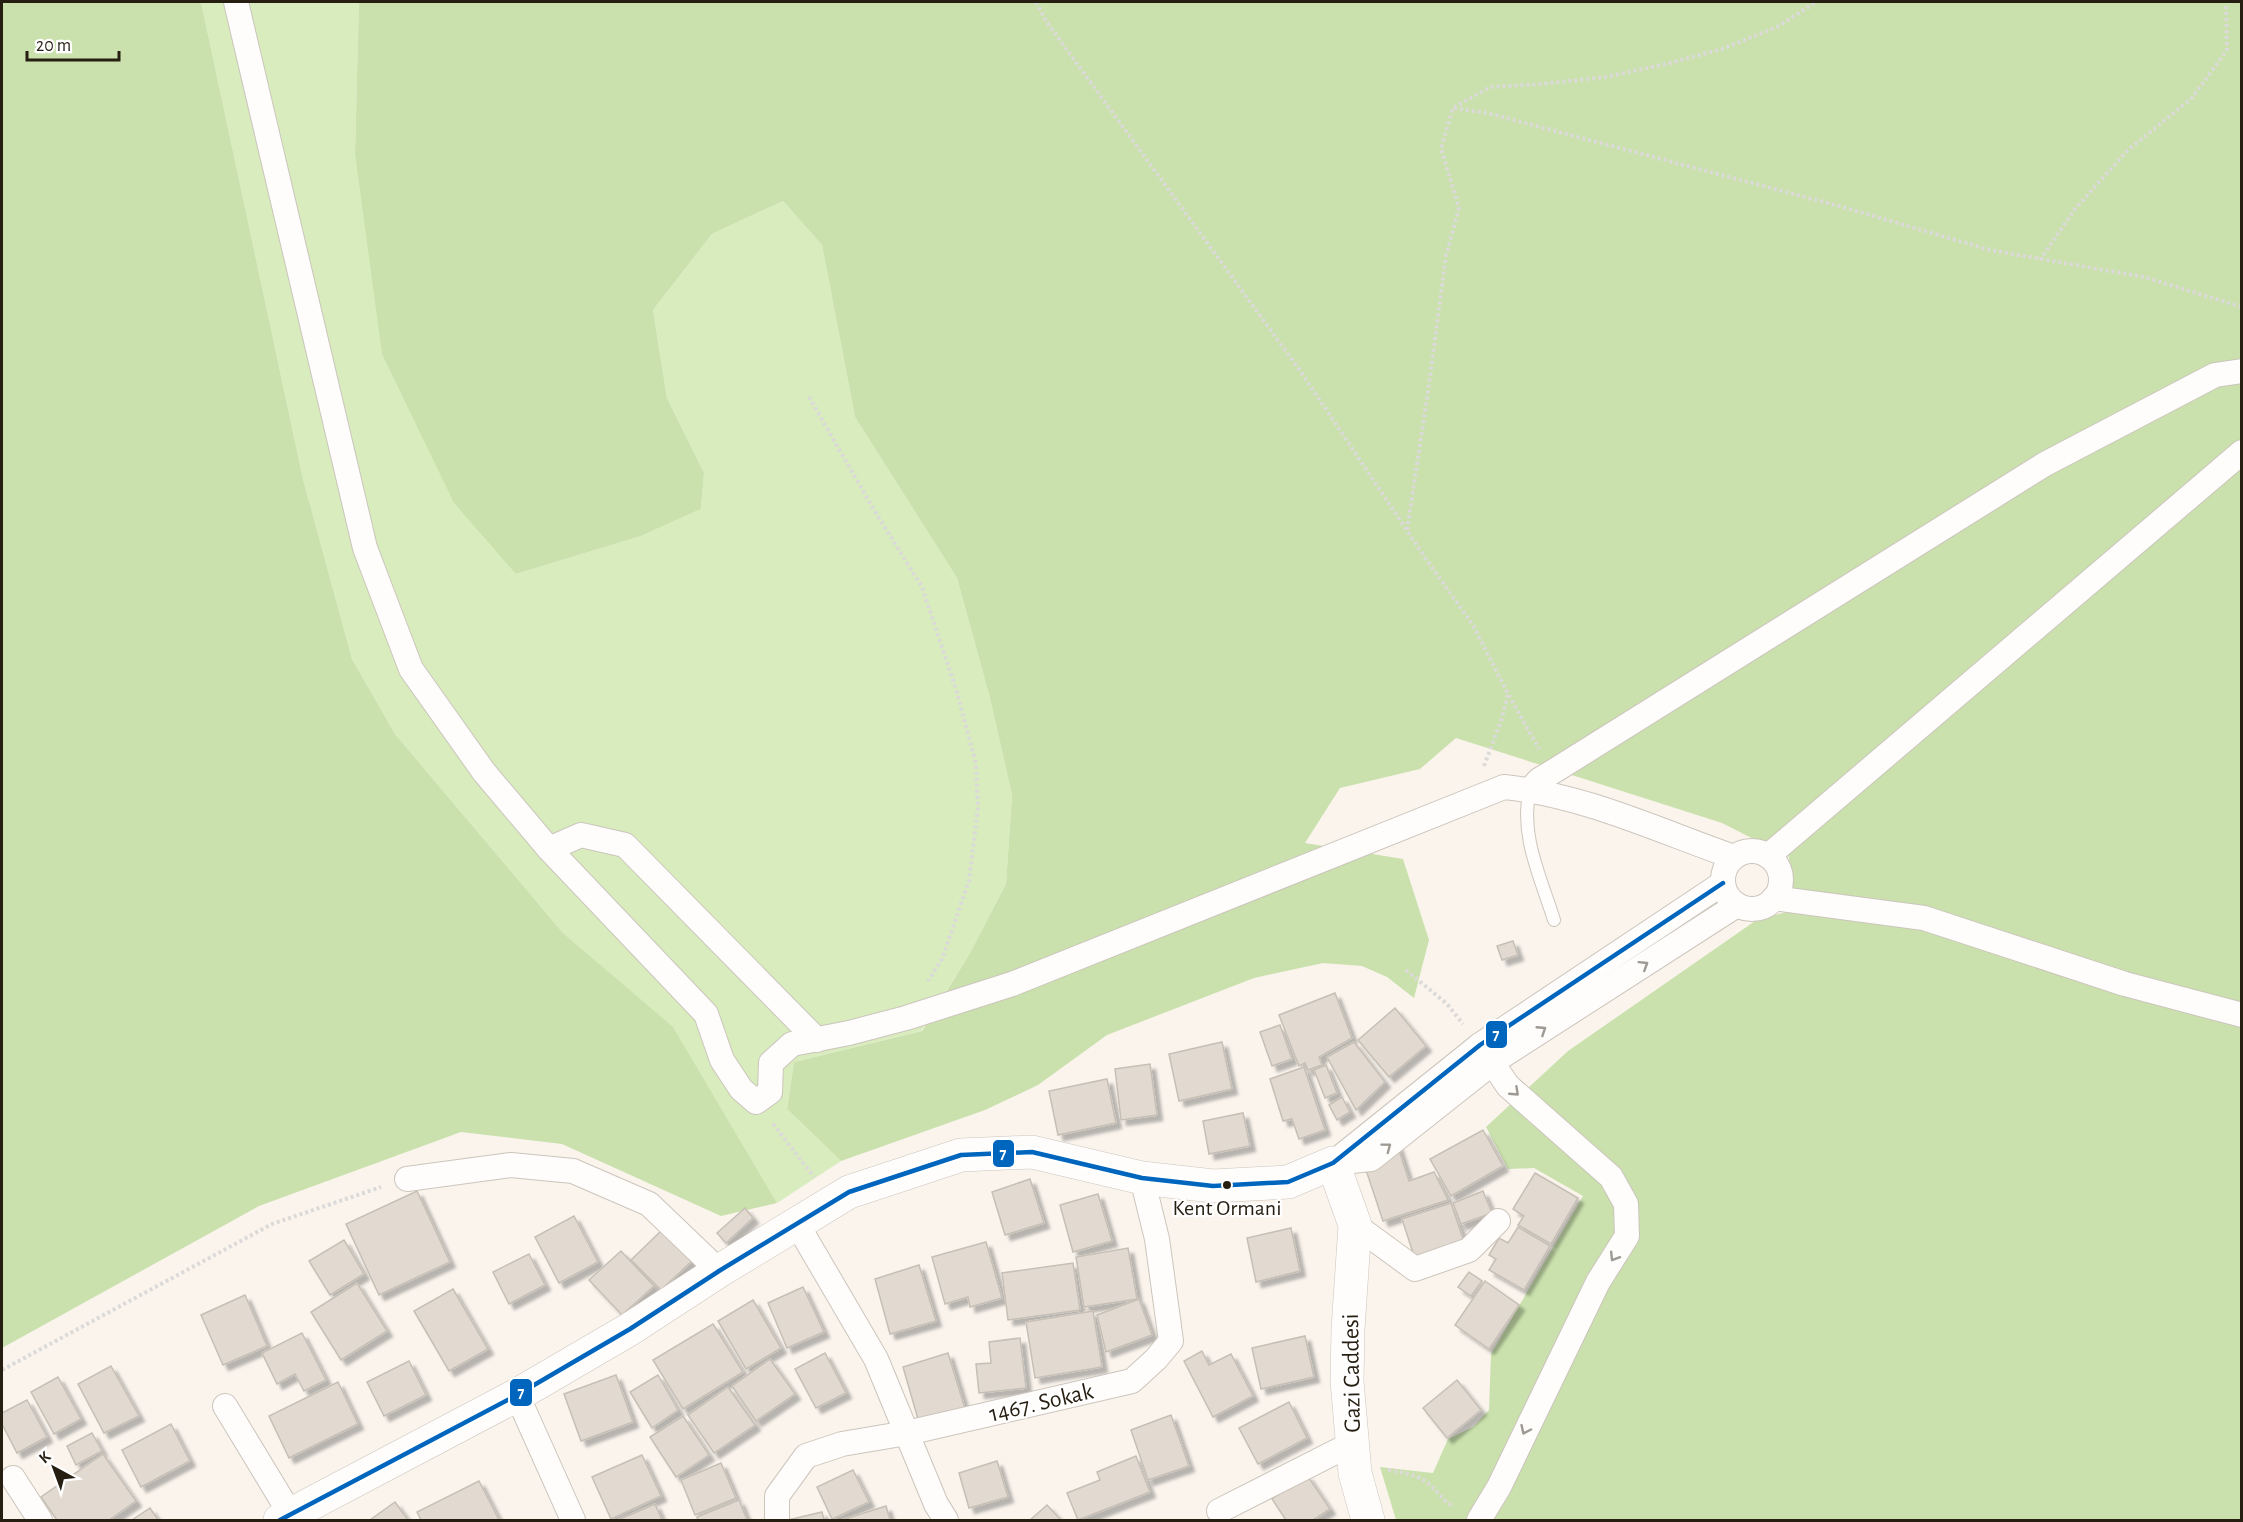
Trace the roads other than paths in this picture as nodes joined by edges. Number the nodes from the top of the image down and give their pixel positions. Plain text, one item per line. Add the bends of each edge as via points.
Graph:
1 (236, 2) edge
2 (2241, 371) edge
3 (2241, 452) edge
4 (1530, 790) junction
5 (549, 849) junction
6 (1768, 856) junction
7 (1734, 857) junction
8 (1723, 883) junction
9 (1774, 898) junction
10 (1737, 905) junction
11 (1554, 920) dead end
12 (2241, 1015) edge
13 (817, 1040) junction
14 (1486, 1054) junction
15 (1332, 1163) junction
16 (1142, 1178) junction
17 (407, 1179) road end
18 (1498, 1221) dead end
19 (797, 1224) junction
20 (1355, 1225) junction
21 (719, 1271) junction
22 (517, 1395) junction
23 (225, 1406) dead end
24 (907, 1433) junction
25 (1354, 1458) junction
26 (13, 1478) dead end
27 (1219, 1511) dead end
28 (285, 1518) edge
29 (40, 1521) edge
30 (573, 1521) edge
31 (777, 1521) edge
32 (946, 1521) edge
33 (1368, 1521) edge
34 (1479, 1521) edge

1 - 5 street via 365,548 411,669 484,772
2 - 4 street via 2215,375 2044,464 1539,780
3 - 6 street
4 - 7 street via 1610,811
4 - 11 lane via 1526,806 1529,842
4 - 13 street via 1504,787 1012,984 906,1018
5 - 13 street via 581,835 625,845
5 - 13 street via 706,1014 722,1060 741,1089 756,1102 770,1092 771,1063 792,1044
6 - 7 street via 1753,851
6 - 9 street via 1780,876
7 - 8 street
8 - 10 street via 1730,900
8 - 14 street
9 - 10 street via 1755,909
9 - 12 street via 1924,918 2125,984
14 -> 10 street
14 - 15 street via 1371,1159
14 -> 34 street via 1508,1086 1611,1177 1626,1204 1627,1236 1598,1282
15 - 16 main road via 1288,1182 1213,1186
15 - 20 main road, Gazi Caddesi
16 - 19 main road via 1032,1152 961,1155 849,1192
16 - 24 street, 1467. Sokak via 1157,1239 1171,1341 1156,1359 1132,1381
17 - 21 street via 511,1165 573,1171 649,1204
18 - 20 street via 1469,1250 1415,1269
19 - 21 main road
19 - 24 street via 876,1359
20 - 25 main road, Gazi Caddesi via 1347,1339
21 - 22 main road
22 - 28 main road
22 - 30 street
23 - 28 street
24 - 31 street, 1467. Sokak via 842,1444 806,1456 777,1496
24 - 32 street
25 - 27 street
25 - 33 main road, Gazi Caddesi
26 - 29 street

